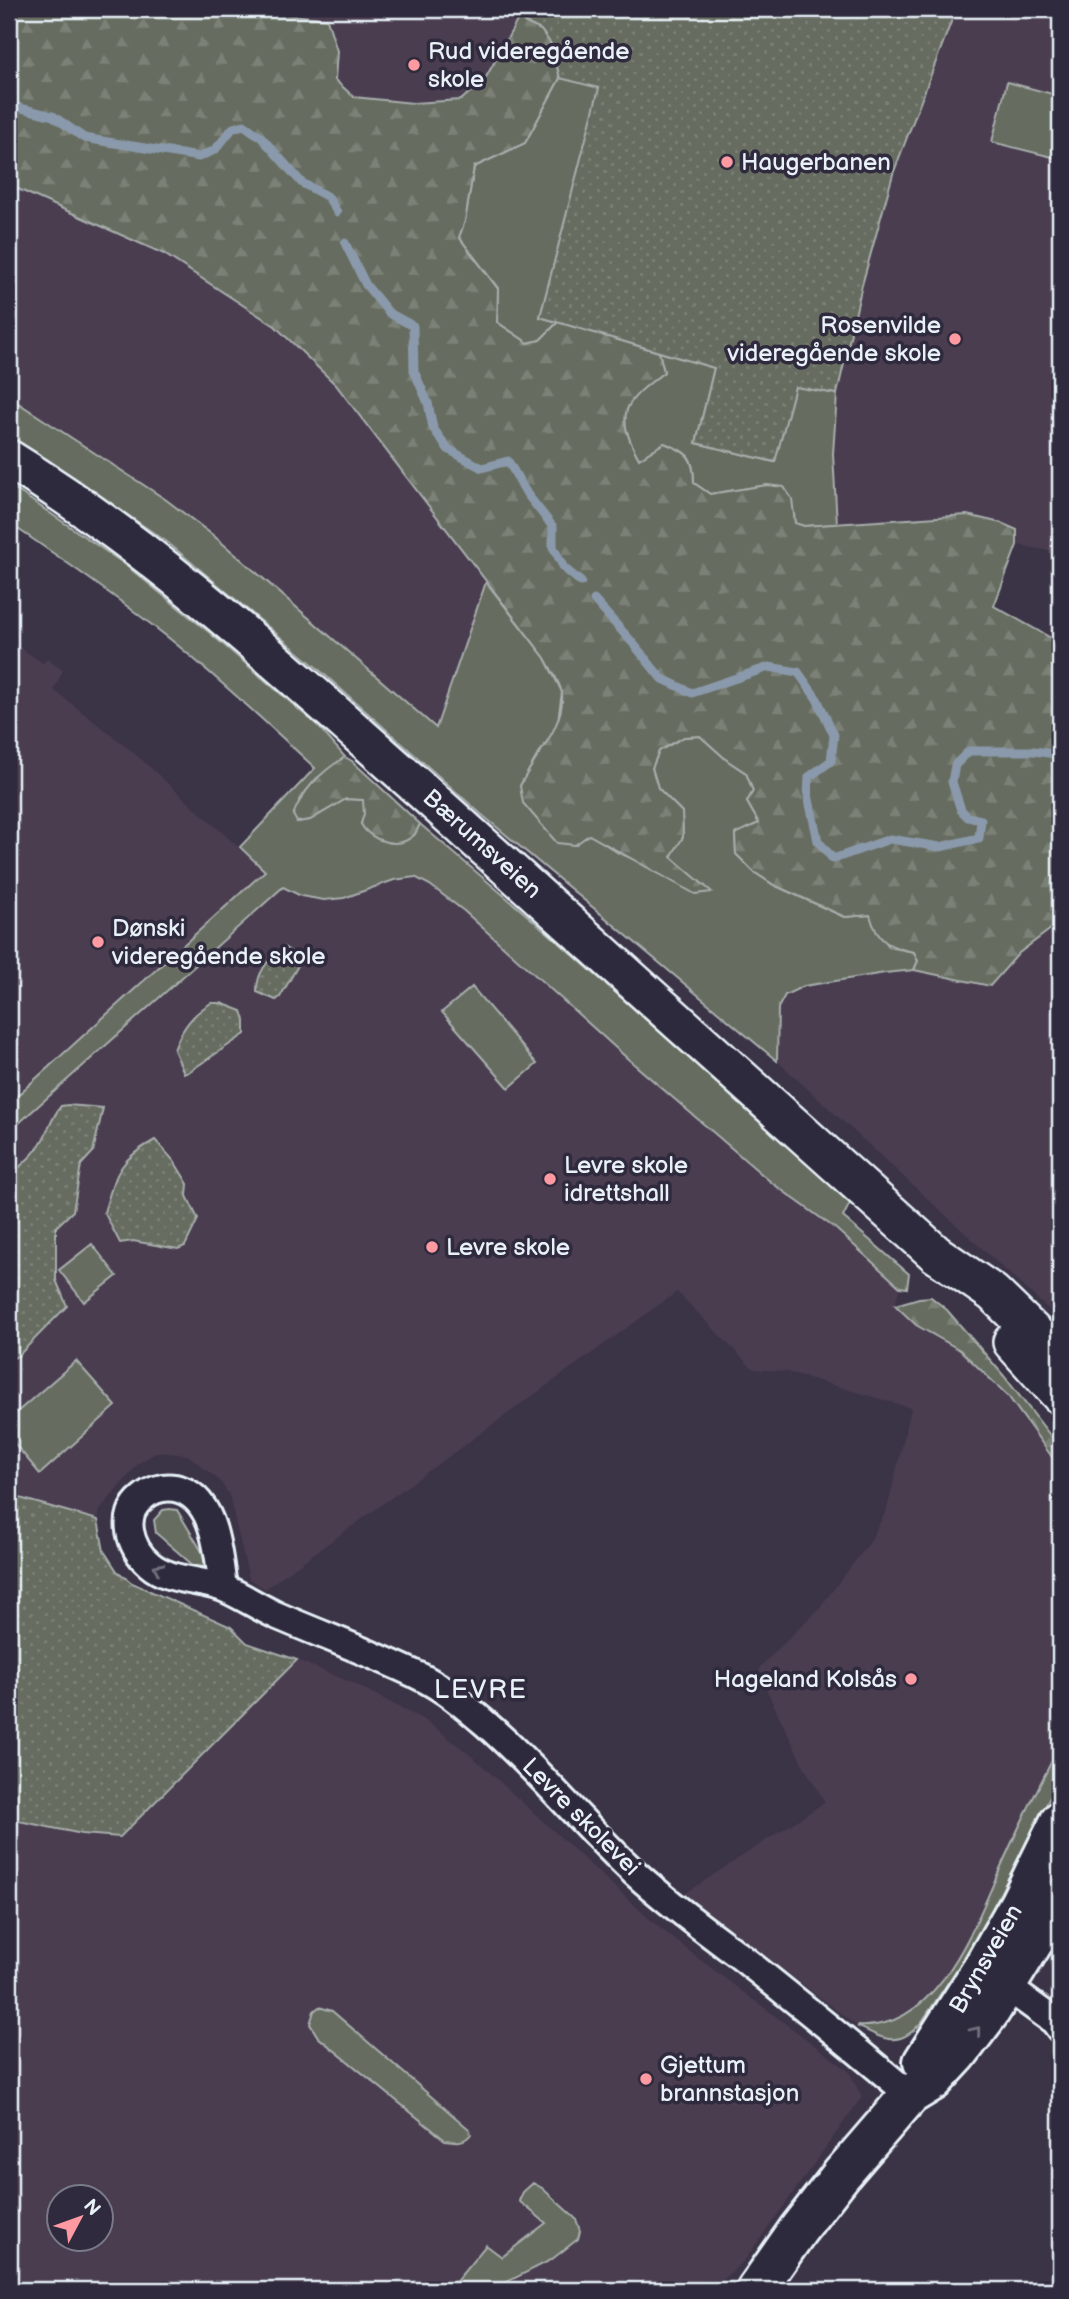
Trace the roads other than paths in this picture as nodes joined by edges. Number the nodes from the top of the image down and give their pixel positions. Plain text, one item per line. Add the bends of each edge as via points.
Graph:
1 (9, 458) edge
2 (936, 1254) junction
3 (1060, 1358) edge
4 (1060, 1395) edge
5 (223, 1587) dead end
6 (1060, 1821) edge
7 (1060, 1899) edge
8 (994, 1978) junction
9 (1060, 2029) edge
10 (909, 2095) junction
11 (756, 2290) edge

1 - 2 main road, Bærumsveien via 116,533 257,645
2 - 3 main road, Bærumsveien via 993,1293
2 - 4 main road, Bærumsveien
5 - 10 street, Levre skolevei via 423,1678 461,1702 677,1910
6 - 8 main road, Brynsveien via 1018,1904
7 - 8 main road, Brynsveien
8 - 9 street
8 - 10 main road, Brynsveien via 920,2065
10 - 11 main road, Brynsveien via 818,2204

